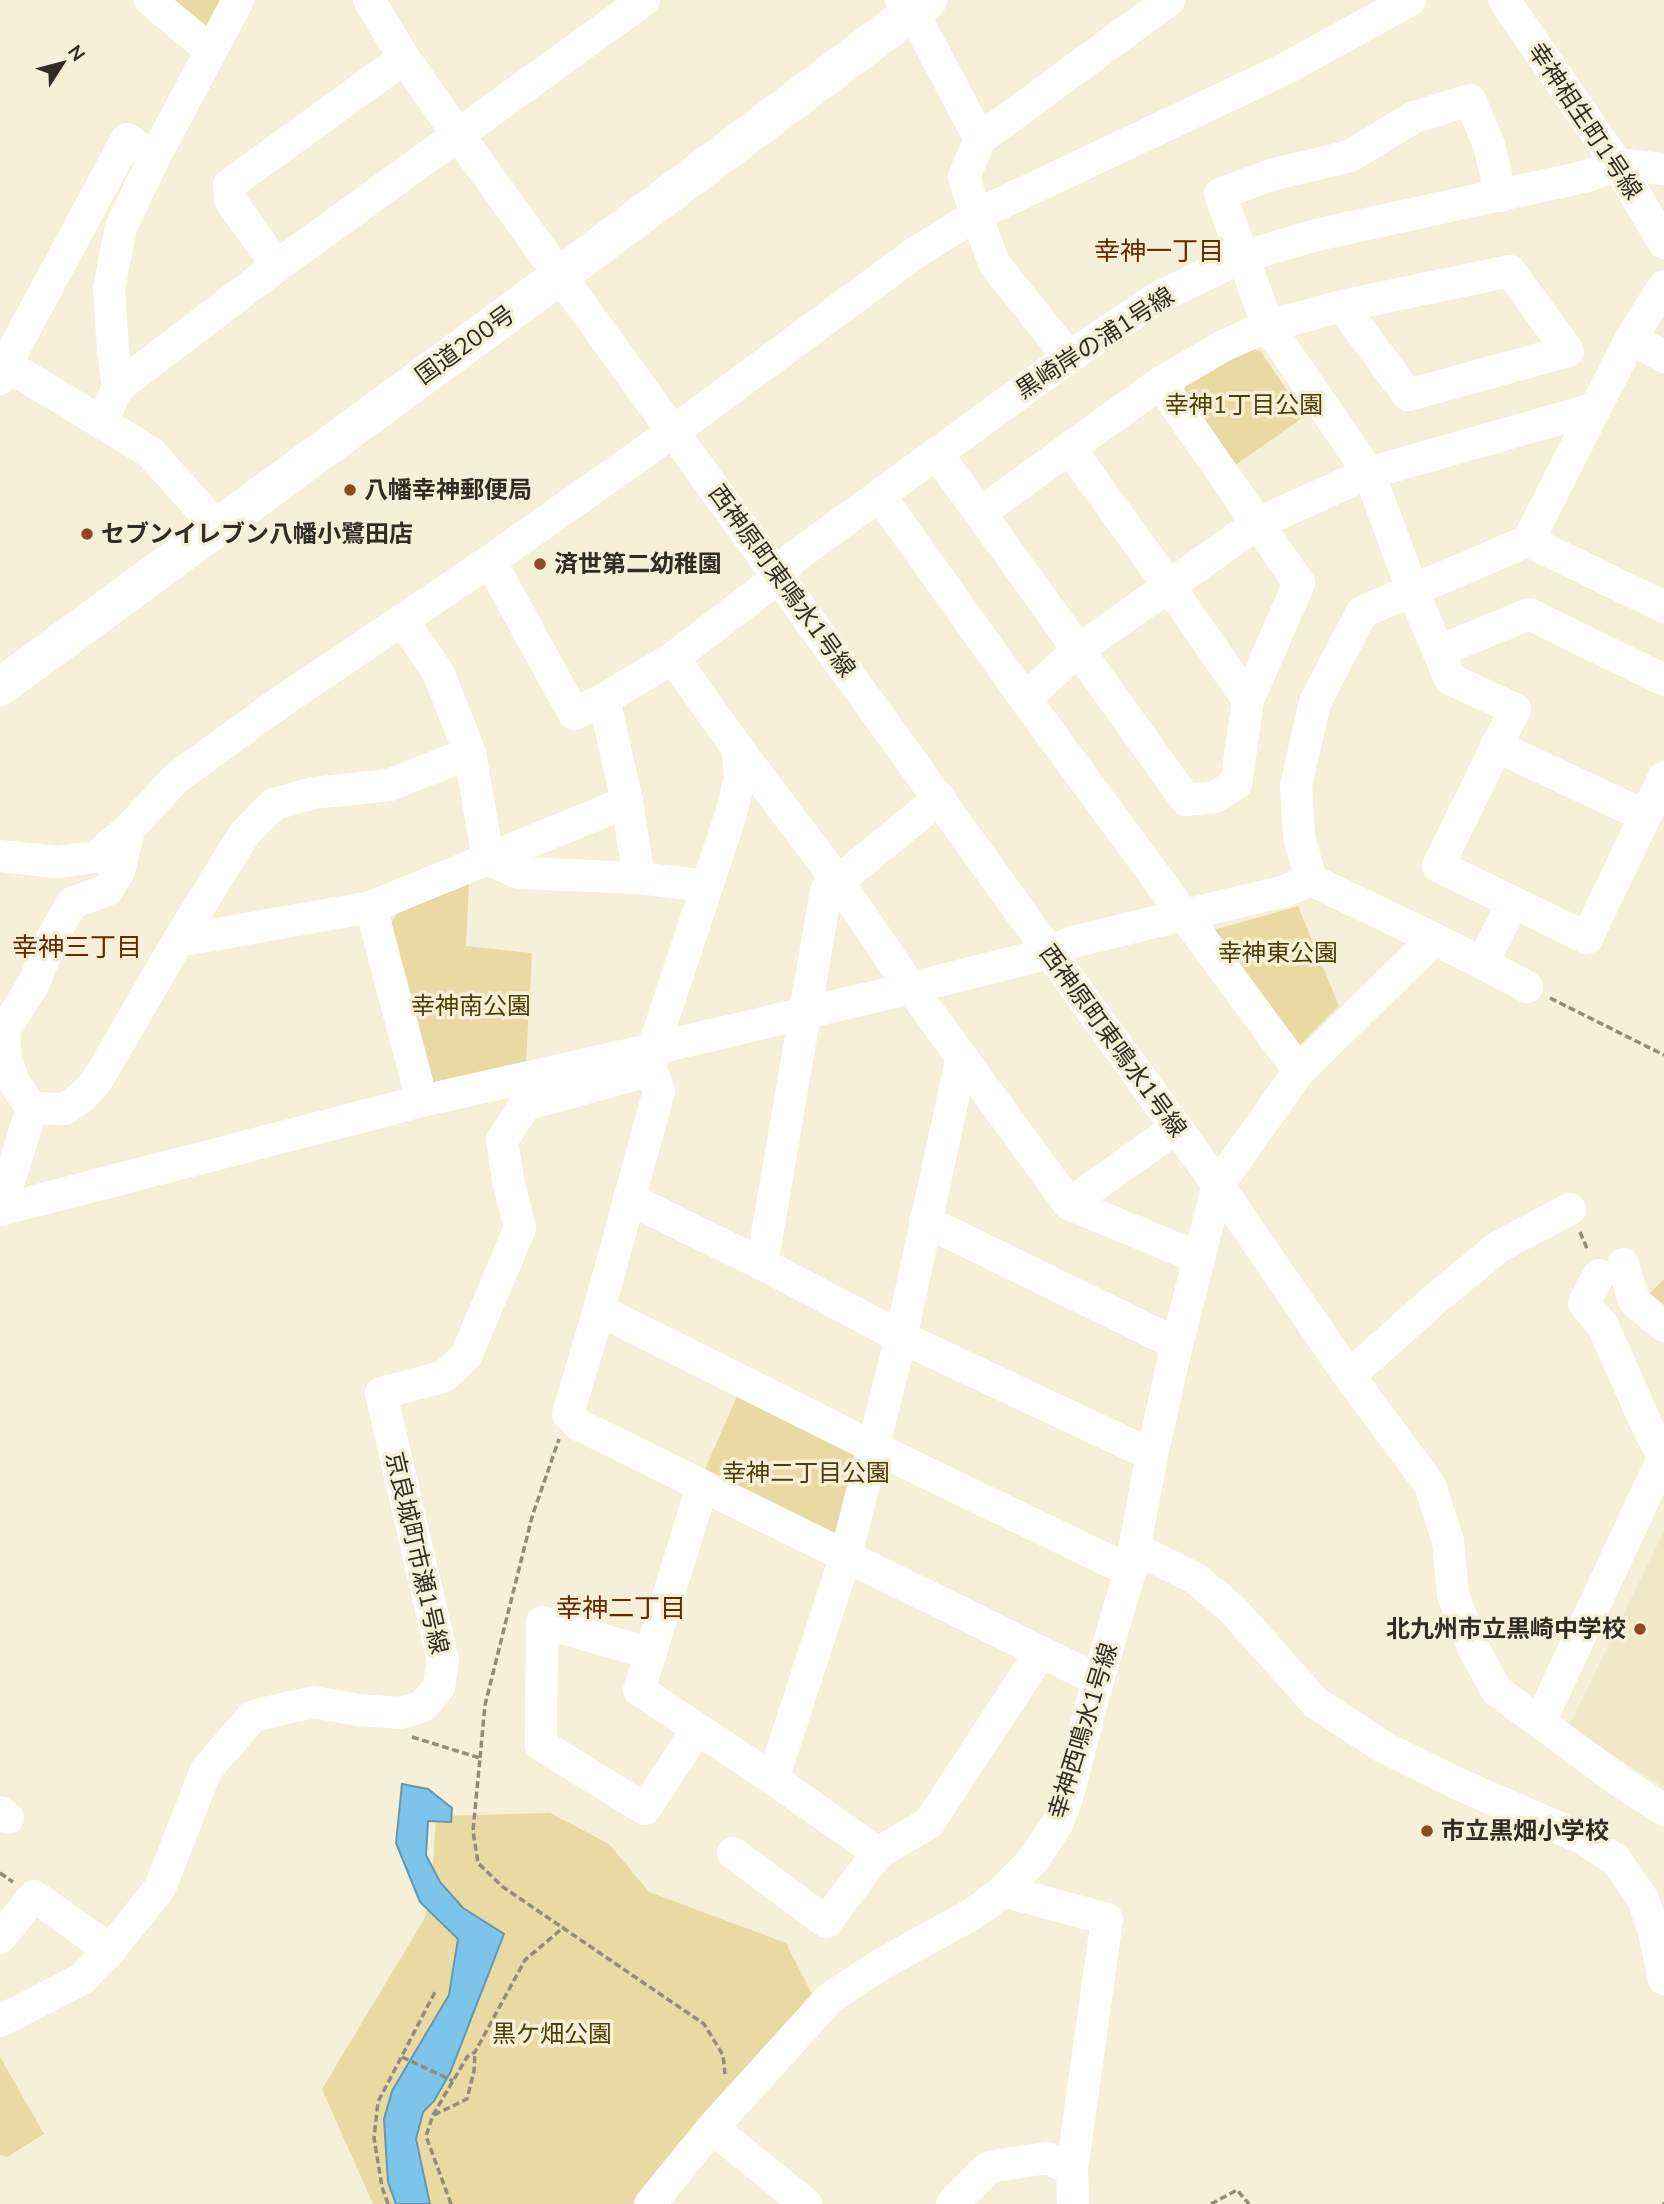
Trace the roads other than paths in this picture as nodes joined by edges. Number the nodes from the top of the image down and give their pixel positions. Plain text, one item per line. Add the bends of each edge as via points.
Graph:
1 (150, 0) edge
2 (238, 0) edge
3 (369, 0) edge
4 (644, 0) edge
5 (1169, 0) edge
6 (1410, 0) edge
7 (1512, 2) edge
8 (908, 3) edge
9 (210, 50) junction
10 (404, 58) junction
11 (459, 136) junction
12 (980, 139) junction
13 (154, 158) junction
14 (1617, 164) junction
15 (1664, 169) edge
16 (1501, 196) junction
17 (976, 215) junction
18 (1664, 243) edge
19 (1242, 257) junction
20 (553, 265) junction
21 (276, 267) junction
22 (1664, 286) edge
23 (1342, 306) junction
24 (1268, 326) junction
25 (1631, 338) junction
26 (1069, 357) junction
27 (1664, 357) edge
28 (2, 368) edge
29 (1160, 383) junction
30 (118, 387) junction
31 (1594, 409) junction
32 (101, 423) junction
33 (674, 431) junction
34 (1070, 449) junction
35 (936, 453) junction
36 (1369, 473) junction
37 (880, 496) junction
38 (979, 513) junction
39 (208, 520) junction
40 (1258, 523) junction
41 (1528, 541) junction
42 (490, 561) junction
43 (779, 577) junction
44 (1169, 586) junction
45 (1412, 590) junction
46 (1664, 607) edge
47 (402, 620) junction
48 (1077, 651) junction
49 (1439, 651) junction
50 (673, 658) junction
51 (0, 659) edge
52 (1664, 680) edge
53 (0, 687) edge
54 (604, 698) junction
55 (1025, 699) junction
56 (1248, 700) junction
57 (1496, 746) junction
58 (738, 749) junction
59 (470, 753) junction
60 (1664, 777) edge
61 (940, 798) junction
62 (627, 802) junction
63 (1645, 816) junction
64 (129, 829) junction
65 (0, 856) edge
66 (488, 859) junction
67 (639, 878) junction
68 (837, 880) junction
69 (1311, 880) junction
70 (706, 886) junction
71 (1513, 903) junction
72 (371, 908) junction
73 (1184, 914) junction
74 (1433, 940) junction
75 (178, 941) junction
76 (1050, 953) junction
77 (1483, 962) junction
78 (1527, 987) road end
79 (911, 988) junction
80 (804, 1013) junction
81 (962, 1057) junction
82 (652, 1060) junction
83 (1299, 1071) junction
84 (422, 1101) junction
85 (32, 1108) junction
86 (1176, 1128) junction
87 (1218, 1185) junction
88 (629, 1199) junction
89 (1069, 1204) junction
90 (1570, 1209) road end
91 (0, 1210) edge
92 (925, 1221) junction
93 (1199, 1258) junction
94 (762, 1264) junction
95 (599, 1310) junction
96 (1664, 1326) edge
97 (901, 1337) junction
98 (1177, 1344) junction
99 (1349, 1376) junction
100 (873, 1447) junction
101 (1152, 1455) junction
102 (1664, 1457) edge
103 (702, 1487) junction
104 (846, 1555) junction
105 (1133, 1560) junction
106 (1041, 1652) junction
107 (651, 1654) junction
108 (1098, 1679) junction
109 (1540, 1722) junction
110 (697, 1730) junction
111 (773, 1779) junction
112 (1664, 1810) edge
113 (733, 1853) dead end
114 (878, 1853) junction
115 (1003, 1891) junction
116 (0, 1938) edge
117 (110, 1950) junction
118 (1664, 1979) edge
119 (0, 2021) edge
120 (712, 2128) junction
121 (1072, 2169) junction
122 (790, 2199) edge
123 (650, 2204) edge
124 (952, 2204) edge
125 (1073, 2204) edge

1 - 9 street
2 - 9 street
3 - 10 street, 西神原町東鳴水1号線
4 - 11 street
5 - 12 street
6 - 17 street via 1285,69
7 - 14 street, 幸神相生町1号線
8 - 12 street
8 - 20 highway, 国道200号
9 - 13 street
10 - 11 street, 西神原町東鳴水1号線
10 - 21 street via 229,185 230,200
11 - 20 street, 西神原町東鳴水1号線
11 - 21 street
12 - 17 street via 964,177
13 - 28 street via 127,139
13 - 30 street via 121,227 109,288
14 - 15 street, 黒崎岸の浦1号線
14 - 16 street, 黒崎岸の浦1号線 via 1588,176
14 - 18 street, 幸神相生町1号線
16 - 19 street, 黒崎岸の浦1号線 via 1316,235
16 - 19 street via 1489,145 1470,100 1414,117 1350,156 1271,175 1220,194
17 - 26 street via 995,265
17 - 33 street via 915,253
19 - 24 street
19 - 26 street, 黒崎岸の浦1号線 via 1157,298
20 - 33 street, 西神原町東鳴水1号線
20 - 39 highway, 国道200号
21 - 30 street
22 - 25 street
23 - 23 street via 1408,395 1568,351 1510,271
23 - 24 street
24 - 29 street
24 - 36 street
25 - 27 street
25 - 31 street
26 - 35 street, 黒崎岸の浦1号線
28 - 32 street
29 - 34 street
29 - 40 street
30 - 32 street
31 - 36 street
31 - 41 street
32 - 39 street via 150,452
33 - 42 street
33 - 43 street, 西神原町東鳴水1号線
34 - 38 street
34 - 44 street
35 - 37 street, 黒崎岸の浦1号線
35 - 38 street
36 - 40 street
36 - 45 street
37 - 43 street, 黒崎岸の浦1号線 via 792,559
37 - 55 street
38 - 48 street
39 - 51 highway, 国道200号
39 - 53 highway, 国道200号
40 - 44 street
40 - 56 street via 1299,583
41 - 45 street
41 - 46 street
42 - 47 street
42 - 54 street, 黒崎岸の浦1号線 via 574,714
43 - 50 street, 黒崎岸の浦1号線
43 - 61 street, 西神原町東鳴水1号線
44 - 48 street
44 - 56 street
45 - 49 street
45 - 69 street via 1362,612 1315,702 1296,786 1299,837
47 - 59 street via 438,672
47 - 64 street via 176,778
48 - 55 street
48 - 56 street via 1186,800 1215,797 1236,784
49 - 52 street via 1529,614
49 - 57 street via 1450,679 1515,709
50 - 54 street, 黒崎岸の浦1号線
50 - 58 street
54 - 62 street
55 - 73 street
57 - 63 street
57 - 71 street via 1438,866
58 - 68 street
58 - 70 street via 740,778
59 - 66 street
59 - 75 street via 389,785 314,793 274,804 245,834
60 - 63 street
61 - 68 street
61 - 76 street, 西神原町東鳴水1号線
62 - 66 street
62 - 67 street
63 - 71 street via 1587,938
64 - 65 street via 96,857 57,862
64 - 85 street via 120,871 107,890 72,903 34,984 4,1031 6,1060 15,1084
66 - 67 street via 519,873
66 - 72 street
67 - 70 street
68 - 79 street
68 - 80 street via 826,891
69 - 73 street via 1285,891
69 - 74 street
70 - 82 street
71 - 77 street
72 - 75 street
72 - 84 street
73 - 76 street via 1072,942
73 - 83 street
74 - 77 street
74 - 83 street
75 - 85 street via 98,1079 65,1109
76 - 79 street
76 - 86 street, 西神原町東鳴水1号線
77 - 78 street
79 - 80 street
79 - 81 street
80 - 82 street
80 - 94 street
81 - 89 street
81 - 92 street
82 - 84 street
82 - 88 street via 659,1091
82 - 117 street, 京良城町市瀬1号線 via 525,1105 502,1140 520,1228 466,1356 443,1377 381,1393 443,1661 439,1687 423,1706 401,1713 313,1702 253,1716 206,1770 160,1888
83 - 87 street
84 - 91 street
85 - 91 street
86 - 87 street, 西神原町東鳴水1号線
86 - 89 street
87 - 93 street, 幸神西鳴水1号線
87 - 99 street, 西神原町東鳴水1号線
88 - 94 street
88 - 95 street
89 - 93 street
90 - 99 street via 1498,1247
92 - 97 street
92 - 98 street
93 - 98 street, 幸神西鳴水1号線
94 - 97 street
95 - 100 street
95 - 103 street via 568,1414 579,1425
96 - 102 street via 1634,1301 1611,1270 1584,1303 1603,1326
97 - 100 street
97 - 101 street
98 - 101 street, 幸神西鳴水1号線
99 - 109 street, 西神原町東鳴水1号線 via 1430,1485 1448,1541 1453,1595 1496,1690
100 - 104 street
100 - 105 street
101 - 105 street, 幸神西鳴水1号線
102 - 109 street
103 - 104 street
103 - 107 street
104 - 106 street
104 - 111 street
105 - 108 street, 幸神西鳴水1号線
105 - 118 street via 1195,1578 1231,1608 1316,1703 1385,1748 1582,1838 1616,1860 1643,1899
106 - 108 street
106 - 114 street via 929,1823
107 - 110 street via 639,1690
107 - 110 street via 542,1622 541,1745 645,1810
108 - 115 street, 幸神西鳴水1号線 via 1068,1798 1057,1824 1034,1859
109 - 112 street, 西神原町東鳴水1号線
110 - 111 street
111 - 114 street
113 - 114 street via 826,1922
115 - 120 street, 幸神西鳴水1号線 via 976,1912 830,1998
115 - 121 street via 1107,1919
116 - 117 street via 34,1896
117 - 119 street, 京良城町市瀬1号線 via 82,1979
120 - 122 street
120 - 123 street, 幸神西鳴水1号線
121 - 124 street via 1047,2158 989,2167
121 - 125 street

